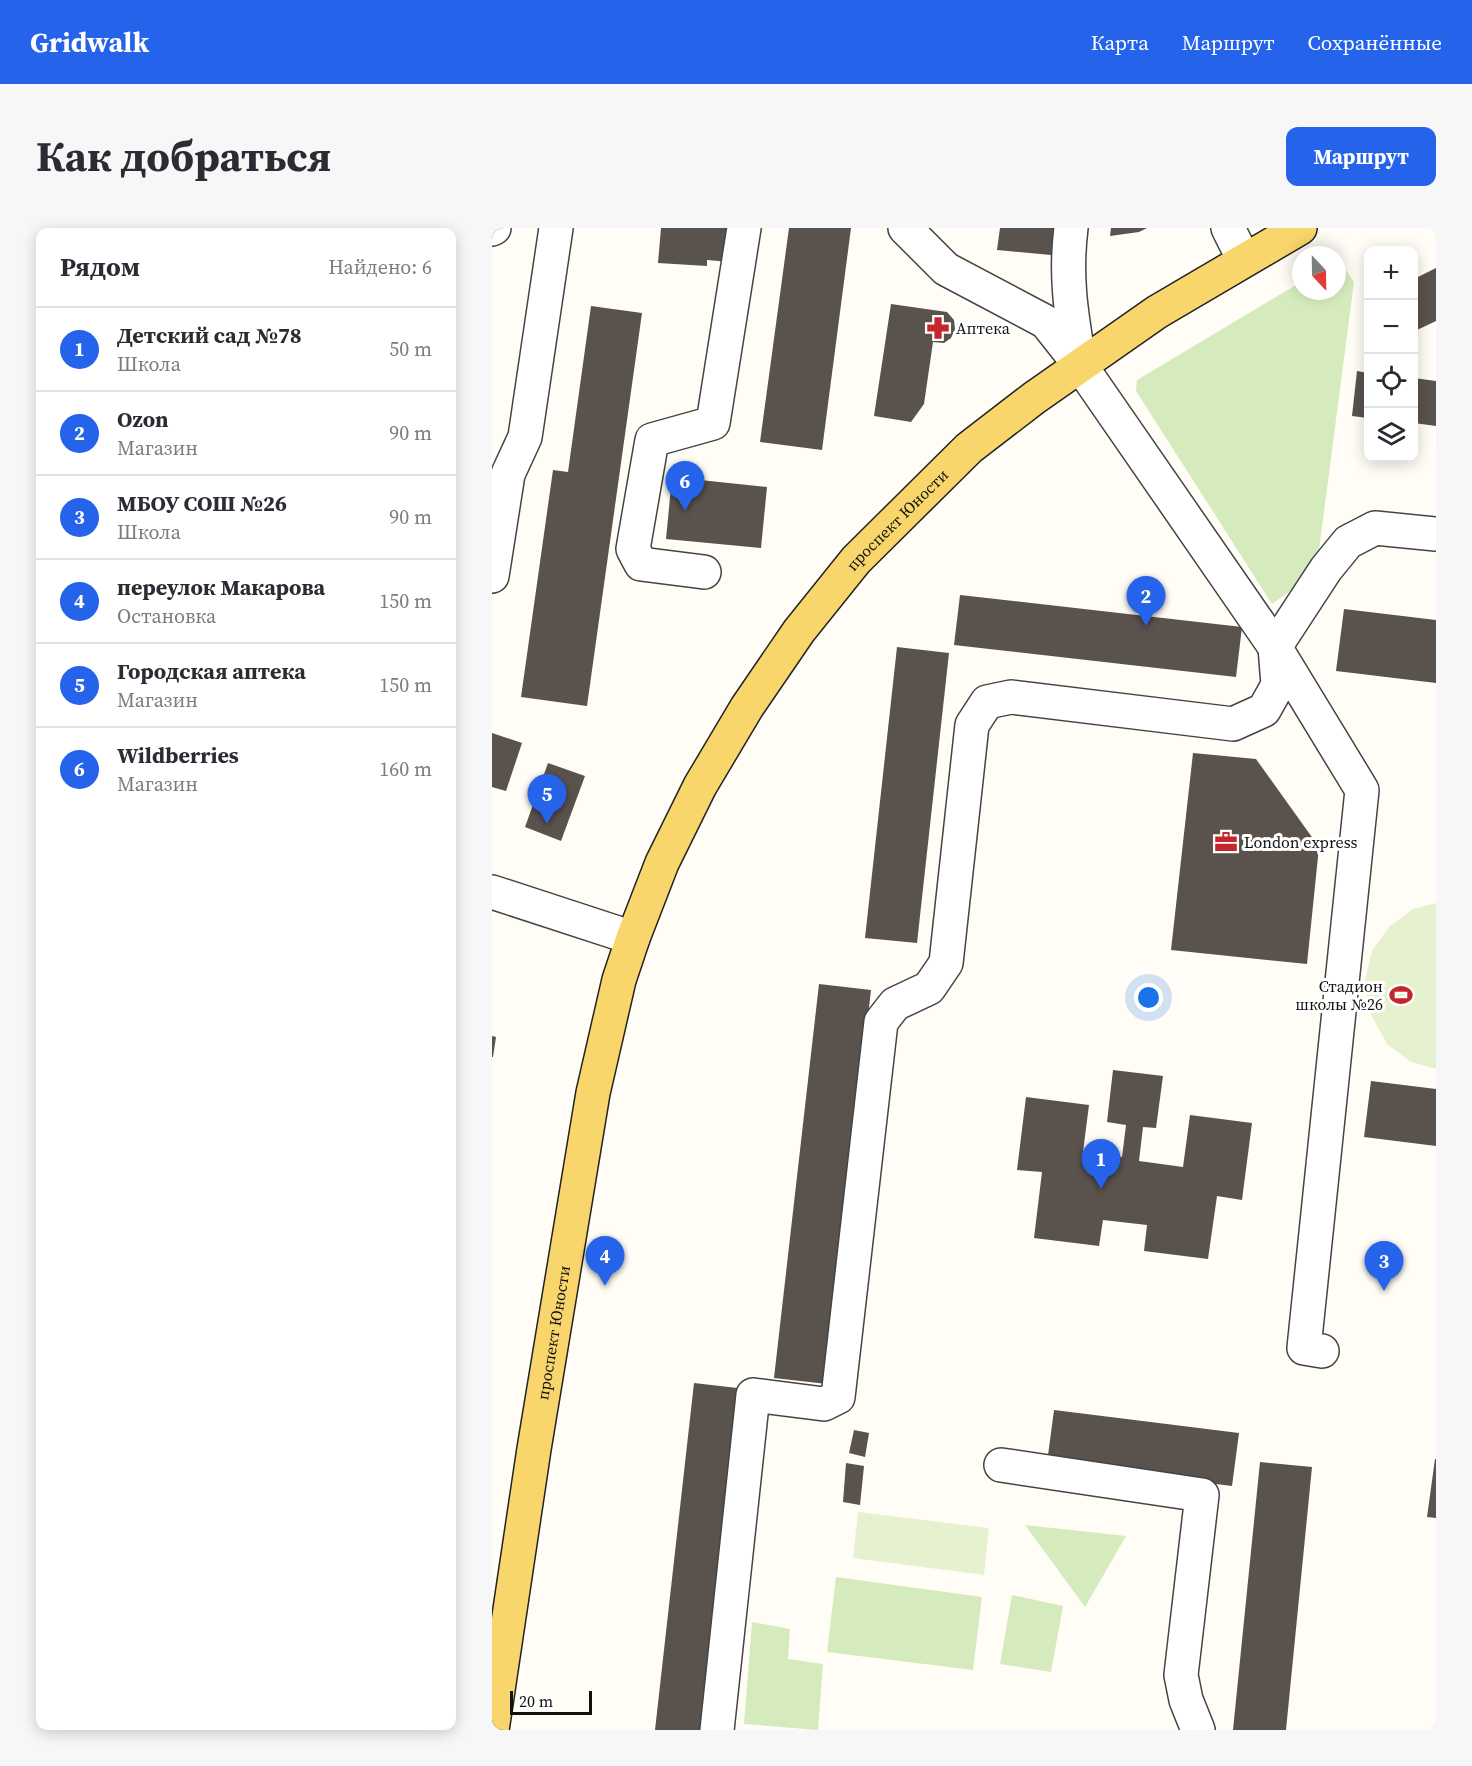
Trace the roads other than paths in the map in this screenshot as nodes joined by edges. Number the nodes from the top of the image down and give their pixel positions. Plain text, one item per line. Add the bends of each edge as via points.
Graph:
1 (556, 228) edge
2 (744, 228) edge
3 (905, 228) edge
4 (1071, 228) edge
5 (1228, 228) edge
6 (1300, 228) edge
7 (1244, 260) junction
8 (1080, 365) junction
9 (1436, 534) edge
10 (704, 572) dead end
11 (492, 576) edge
12 (1275, 646) junction
13 (492, 892) edge
14 (633, 938) junction
15 (1322, 1351) dead end
16 (1001, 1465) dead end
17 (492, 1730) edge
18 (717, 1730) edge
19 (1198, 1730) edge

1 - 11 street via 525,437 508,474
2 - 10 street via 713,423 652,440 633,549 640,564
3 - 8 street via 946,269 1046,322
4 - 8 street via 1069,301
5 - 7 street
6 - 7 main road, проспект Юности
7 - 8 main road, проспект Юности via 1157,312
8 - 12 street
8 - 14 main road, проспект Юности via 969,448 856,560 799,631 699,786 662,863
9 - 12 street via 1375,528 1348,542
12 - 15 street via 1362,790 1304,1348
12 - 18 street via 1278,685 1264,710 1233,724 1011,697 987,702 972,725 946,963 928,988 895,1004 881,1022 838,1396 824,1404 753,1395
13 - 14 street
14 - 17 main road, проспект Юности via 593,1093
16 - 19 street via 1202,1495 1181,1675

